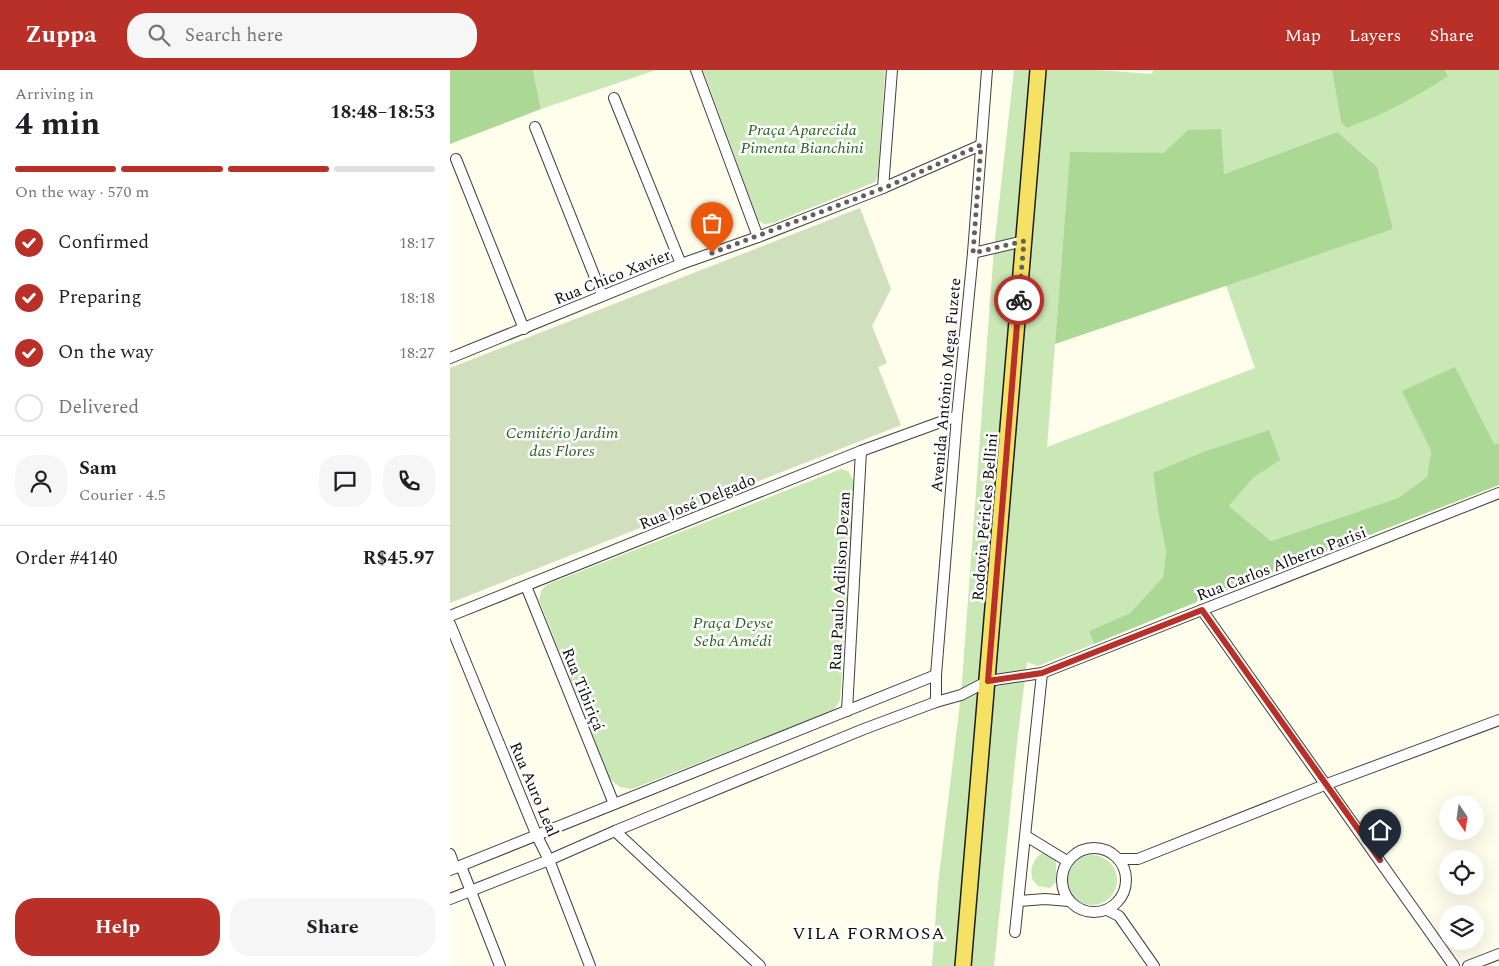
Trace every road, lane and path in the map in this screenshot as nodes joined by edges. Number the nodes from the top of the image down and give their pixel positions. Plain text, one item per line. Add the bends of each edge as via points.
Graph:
1 (696, 70) edge
2 (892, 70) edge
3 (988, 70) edge
4 (1038, 70) edge
5 (614, 98) dead end
6 (535, 127) dead end
7 (981, 145) junction
8 (456, 158) dead end
9 (884, 188) junction
10 (758, 236) junction
11 (1024, 241) junction
12 (973, 253) junction
13 (681, 264) junction
14 (602, 295) junction
15 (524, 329) junction
16 (450, 358) edge
17 (957, 416) junction
18 (861, 452) junction
19 (1499, 493) edge
20 (526, 586) junction
21 (1202, 610) junction
22 (450, 616) edge
23 (450, 624) edge
24 (1042, 673) junction
25 (936, 675) junction
26 (988, 681) junction
27 (936, 702) junction
28 (847, 711) junction
29 (1499, 720) edge
30 (1327, 784) junction
31 (614, 804) junction
32 (615, 831) junction
33 (537, 836) junction
34 (1026, 836) junction
35 (450, 854) edge
36 (1119, 859) junction
37 (1138, 859) junction
38 (549, 860) junction
39 (1067, 861) junction
40 (455, 868) edge
41 (1126, 873) junction
42 (470, 891) junction
43 (450, 899) edge
44 (1068, 900) junction
45 (1019, 901) junction
46 (1118, 902) junction
47 (1107, 910) junction
48 (1119, 916) junction
49 (1016, 932) dead end
50 (1499, 954) edge
51 (500, 966) edge
52 (590, 966) edge
53 (760, 966) edge
54 (963, 966) edge
55 (1154, 966) edge
56 (1454, 966) edge
57 (1468, 966) edge

1 - 10 street
2 - 9 street
3 - 7 street, Avenida Antônio Mega Fuzete
4 - 11 main road, Rodovia Péricles Bellini
5 - 13 street
6 - 14 street
7 - 9 street, Rua Chico Xavier
7 - 12 street, Avenida Antônio Mega Fuzete
8 - 15 street
9 - 10 street, Rua Chico Xavier
10 - 13 street, Rua Chico Xavier
11 - 12 street
11 - 26 main road, Rodovia Péricles Bellini
12 - 17 street, Avenida Antônio Mega Fuzete
13 - 14 street, Rua Chico Xavier
14 - 15 street, Rua Chico Xavier
15 - 16 street, Rua Chico Xavier
17 - 18 street, Rua José Delgado
17 - 25 street, Avenida Antônio Mega Fuzete
18 - 20 street, Rua José Delgado
18 - 28 street, Rua Paulo Adilson Dezan
19 - 21 street, Rua Carlos Alberto Parisi
20 - 22 street, Rua José Delgado
20 - 31 street, Rua Tibiriçá
21 - 24 street, Rua Carlos Alberto Parisi
21 - 30 street
23 - 33 street, Rua Auro Leal
24 - 26 street, Rua Carlos Alberto Parisi
24 - 34 street
25 - 27 street, Avenida Antônio Mega Fuzete
25 - 28 street
26 - 27 street, Rua Carlos Alberto Parisi via 961,695
26 - 54 main road, Rodovia Péricles Bellini
27 - 32 street, Rua Carlos Alberto Parisi
28 - 31 street
29 - 30 street
30 - 37 street
30 - 56 street
31 - 33 street
32 - 38 street, Rua Carlos Alberto Parisi
32 - 53 street
33 - 38 street, Rua Auro Leal
33 - 40 street
34 - 39 street
34 - 45 street
35 - 40 street
36 - 37 street
36 - 39 street via 1110,851 1087,848
36 - 41 street
37 - 41 street
38 - 42 street, Rua Carlos Alberto Parisi
38 - 52 street, Rua Auro Leal
39 - 44 street via 1061,881
40 - 42 street
41 - 46 street via 1125,888
42 - 43 street, Rua Carlos Alberto Parisi
42 - 51 street
44 - 45 street
44 - 47 street via 1080,909 1093,912
45 - 49 street
46 - 47 street
46 - 48 street
47 - 48 street
48 - 55 street
50 - 57 street

